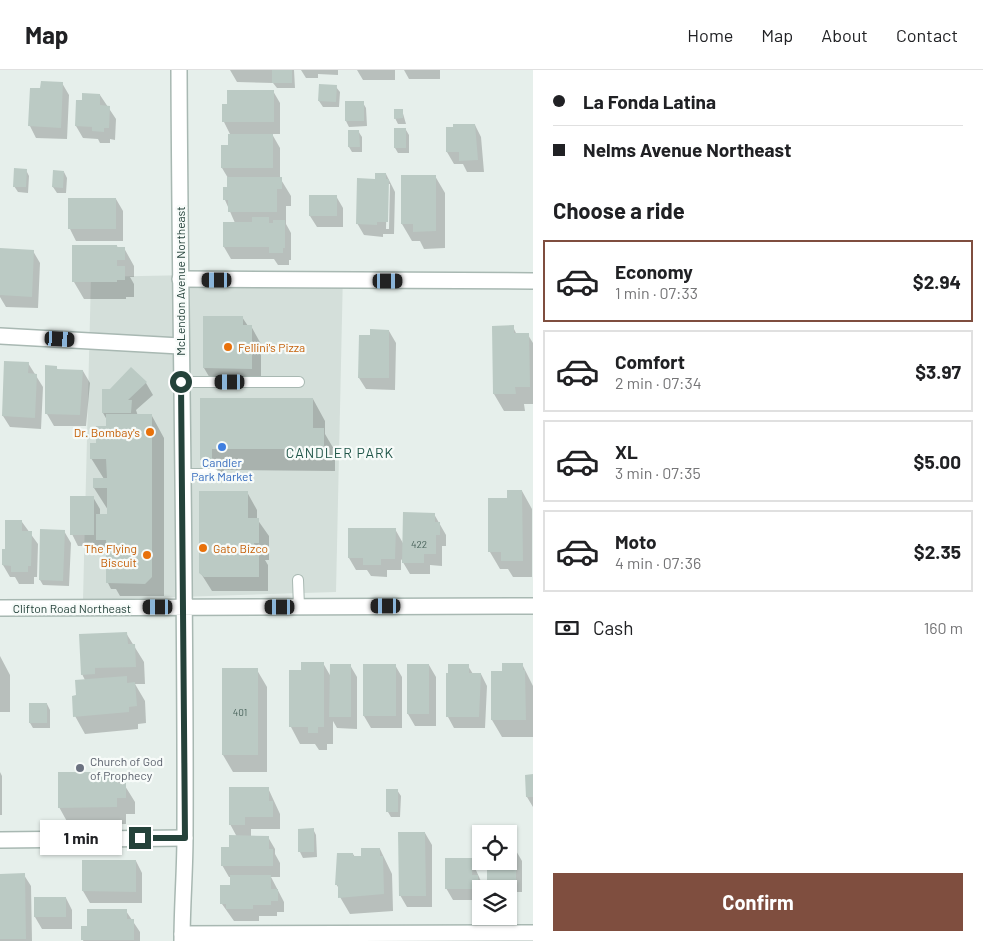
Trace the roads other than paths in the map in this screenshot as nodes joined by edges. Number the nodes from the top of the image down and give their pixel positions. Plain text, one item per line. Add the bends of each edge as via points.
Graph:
1 (179, 70) edge
2 (180, 279) junction
3 (533, 281) edge
4 (0, 336) edge
5 (180, 346) junction
6 (181, 382) junction
7 (299, 382) dead end
8 (182, 474) junction
9 (214, 474) dead end
10 (298, 580) dead end
11 (299, 606) junction
12 (533, 606) edge
13 (184, 607) junction
14 (0, 608) edge
15 (185, 838) junction
16 (0, 840) edge
17 (533, 934) edge
18 (182, 937) edge

1 - 2 street, McLendon Avenue Northeast
2 - 3 street
2 - 5 street, McLendon Avenue Northeast
4 - 5 street
5 - 6 street, McLendon Avenue Northeast
6 - 7 lane
6 - 8 street, McLendon Avenue Northeast
8 - 9 lane
8 - 13 street, McLendon Avenue Northeast
10 - 11 lane
11 - 12 street, Clifton Road Northeast
11 - 13 street, Clifton Road Northeast
13 - 14 street, Clifton Road Northeast
13 - 15 street, McLendon Avenue Northeast
15 - 16 street
15 - 18 street, McLendon Avenue Northeast
17 - 18 street

